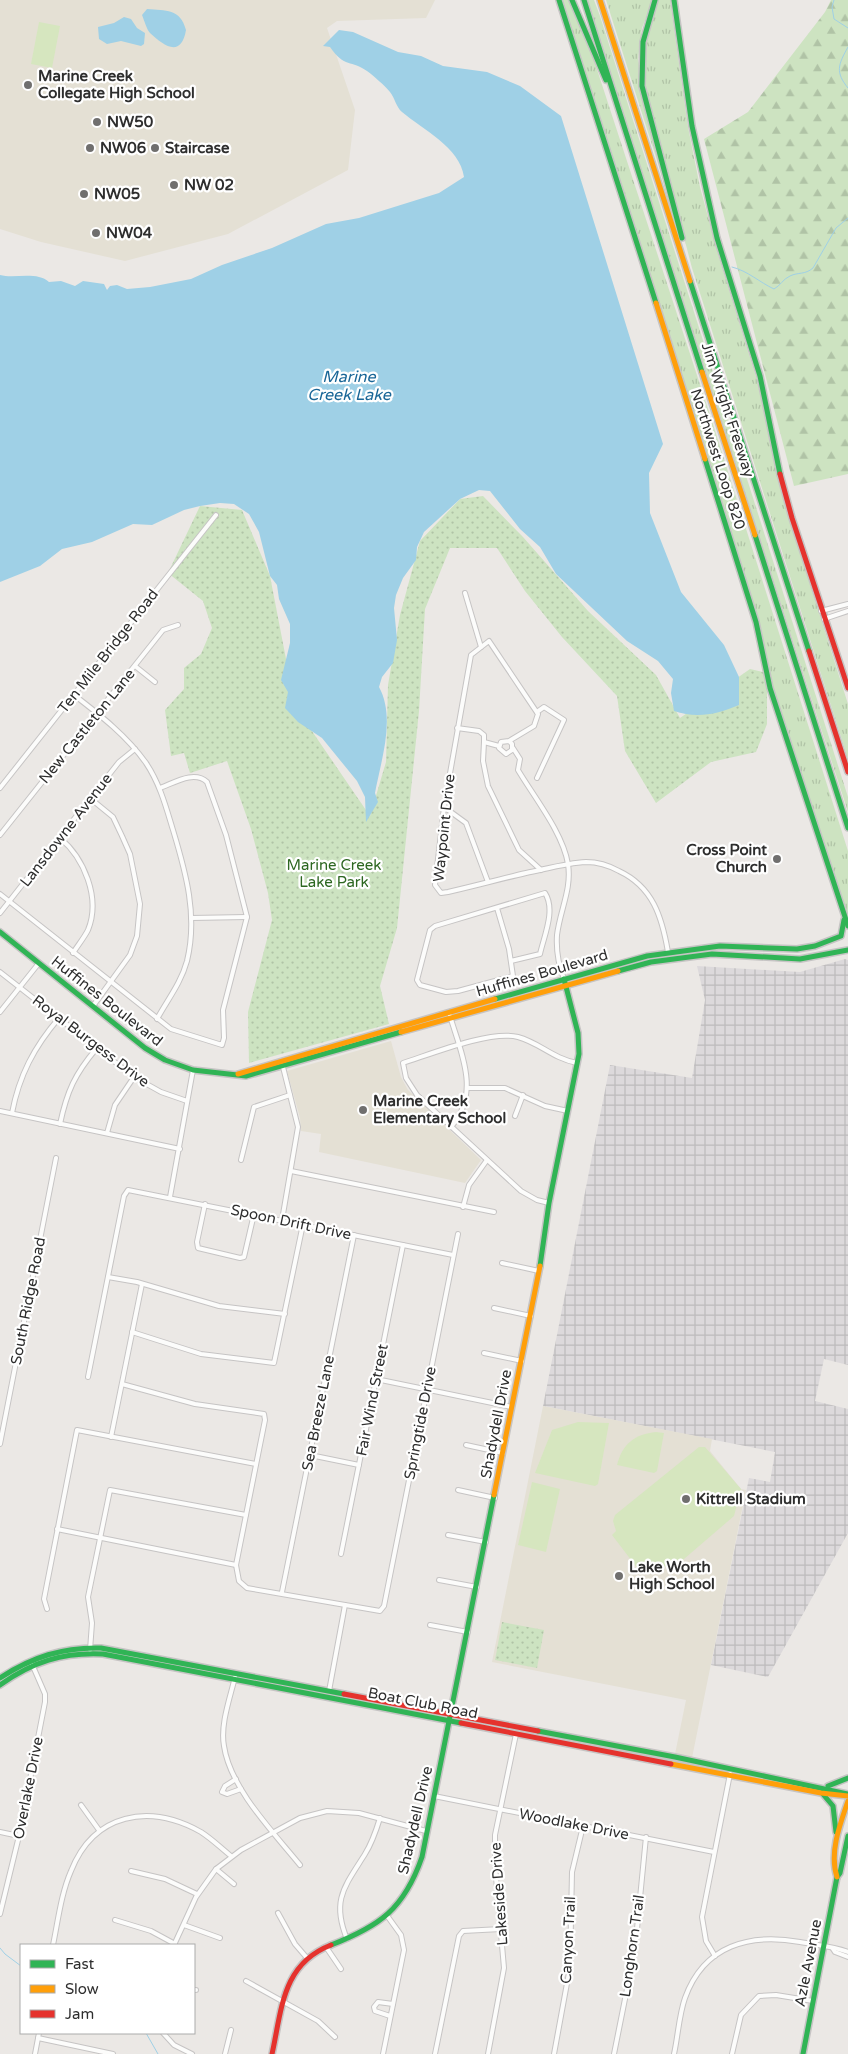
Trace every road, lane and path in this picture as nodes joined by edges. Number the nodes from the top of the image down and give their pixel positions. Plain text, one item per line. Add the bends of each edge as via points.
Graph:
1 (559, 0) edge
2 (572, 0) edge
3 (584, 0) edge
4 (600, 0) edge
5 (655, 0) edge
6 (674, 0) edge
7 (611, 86) junction
8 (684, 258) junction
9 (216, 515) dead end
10 (465, 593) dead end
11 (848, 604) edge
12 (821, 611) junction
13 (848, 611) edge
14 (824, 618) junction
15 (178, 625) dead end
16 (481, 648) junction
17 (135, 666) junction
18 (155, 682) dead end
19 (848, 688) edge
20 (74, 695) junction
21 (537, 712) junction
22 (98, 713) junction
23 (457, 728) junction
24 (509, 740) junction
25 (484, 742) junction
26 (499, 746) junction
27 (513, 748) junction
28 (135, 750) junction
29 (848, 772) edge
30 (537, 778) dead end
31 (0, 788) edge
32 (160, 788) junction
33 (92, 799) junction
34 (444, 807) junction
35 (848, 828) edge
36 (0, 835) edge
37 (60, 838) junction
38 (568, 864) junction
39 (541, 870) junction
40 (488, 882) junction
41 (0, 894) edge
42 (10, 901) junction
43 (497, 908) junction
44 (0, 912) edge
45 (246, 917) junction
46 (844, 917) junction
47 (191, 918) junction
48 (848, 926) edge
49 (0, 932) edge
50 (780, 949) junction
51 (848, 950) edge
52 (668, 952) junction
53 (73, 953) junction
54 (669, 958) junction
55 (780, 958) junction
56 (511, 961) junction
57 (39, 964) junction
58 (0, 972) edge
59 (564, 982) junction
60 (111, 984) junction
61 (19, 988) junction
62 (93, 1006) junction
63 (0, 1012) edge
64 (450, 1016) junction
65 (58, 1018) junction
66 (157, 1019) junction
67 (360, 1038) junction
68 (361, 1045) junction
69 (458, 1046) junction
70 (96, 1049) junction
71 (281, 1061) junction
72 (578, 1062) junction
73 (283, 1068) junction
74 (193, 1070) junction
75 (238, 1075) junction
76 (134, 1077) junction
77 (468, 1088) junction
78 (290, 1095) junction
79 (523, 1095) junction
80 (187, 1101) junction
81 (0, 1111) edge
82 (568, 1111) junction
83 (12, 1114) junction
84 (515, 1116) dead end
85 (60, 1124) junction
86 (451, 1127) junction
87 (107, 1133) junction
88 (180, 1149) junction
89 (56, 1158) dead end
90 (241, 1160) dead end
91 (487, 1160) junction
92 (291, 1172) junction
93 (170, 1197) junction
94 (550, 1203) junction
95 (205, 1204) junction
96 (462, 1207) junction
97 (494, 1212) dead end
98 (254, 1214) junction
99 (282, 1220) junction
100 (303, 1224) junction
101 (458, 1234) dead end
102 (354, 1235) junction
103 (403, 1245) junction
104 (453, 1255) junction
105 (502, 1263) dead end
106 (539, 1271) junction
107 (108, 1277) junction
108 (142, 1284) junction
109 (494, 1308) dead end
110 (285, 1314) junction
111 (530, 1316) junction
112 (132, 1332) junction
113 (484, 1353) dead end
114 (522, 1361) junction
115 (88, 1377) dead end
116 (376, 1379) junction
117 (122, 1384) junction
118 (427, 1390) junction
119 (512, 1407) junction
120 (111, 1437) junction
121 (0, 1444) edge
122 (466, 1445) dead end
123 (503, 1453) junction
124 (310, 1454) junction
125 (256, 1464) junction
126 (359, 1465) junction
127 (458, 1490) dead end
128 (494, 1498) junction
129 (246, 1515) junction
130 (57, 1529) junction
131 (448, 1535) dead end
132 (100, 1538) junction
133 (486, 1542) junction
134 (341, 1554) dead end
135 (236, 1565) junction
136 (439, 1580) dead end
137 (477, 1587) junction
138 (282, 1592) junction
139 (346, 1605) junction
140 (47, 1609) dead end
141 (430, 1625) dead end
142 (468, 1632) junction
143 (90, 1650) junction
144 (32, 1664) junction
145 (236, 1673) junction
146 (0, 1678) edge
147 (234, 1680) junction
148 (0, 1685) edge
149 (329, 1691) junction
150 (308, 1694) junction
151 (373, 1700) junction
152 (451, 1718) junction
153 (516, 1734) junction
154 (730, 1774) junction
155 (848, 1778) edge
156 (236, 1780) junction
157 (241, 1789) junction
158 (822, 1790) junction
159 (848, 1795) edge
160 (434, 1796) junction
161 (848, 1801) edge
162 (81, 1805) dead end
163 (500, 1810) junction
164 (380, 1818) junction
165 (583, 1826) junction
166 (99, 1830) junction
167 (426, 1831) junction
168 (0, 1832) edge
169 (273, 1832) junction
170 (19, 1836) junction
171 (848, 1836) edge
172 (646, 1838) junction
173 (714, 1852) junction
174 (835, 1852) junction
175 (231, 1856) junction
176 (300, 1865) dead end
177 (216, 1869) junction
178 (131, 1871) dead end
179 (837, 1877) junction
180 (234, 1884) dead end
181 (197, 1894) junction
182 (278, 1913) dead end
183 (0, 1914) edge
184 (388, 1917) junction
185 (115, 1920) dead end
186 (184, 1925) junction
187 (501, 1929) junction
188 (220, 1938) dead end
189 (347, 1939) junction
190 (53, 1944) edge
191 (174, 1944) edge
192 (326, 1947) junction
193 (824, 1947) junction
194 (833, 1949) junction
195 (848, 1952) edge
196 (716, 1956) junction
197 (848, 1956) edge
198 (307, 1958) junction
199 (341, 1969) dead end
200 (246, 1980) dead end
201 (813, 2001) junction
202 (285, 2002) junction
203 (393, 2004) junction
204 (390, 2016) junction
205 (231, 2030) dead end
206 (164, 2034) edge
207 (38, 2035) edge
208 (335, 2037) dead end
209 (35, 2054) edge
210 (113, 2054) edge
211 (192, 2054) edge
212 (225, 2054) edge
213 (272, 2054) edge
214 (383, 2054) edge
215 (435, 2054) edge
216 (488, 2054) edge
217 (554, 2054) edge
218 (614, 2054) edge
219 (674, 2054) edge
220 (732, 2054) edge
221 (803, 2054) edge

1 - 46 main road, Northwest Loop 820 via 756,622 770,688
2 - 7 main road via 603,76
3 - 7 main road, Jim Wright Freeway
4 - 8 main road, Jim Wright Freeway
5 - 8 main road via 643,35 639,62 642,86 683,242
6 - 12 main road via 692,126 717,238 760,376 778,467
7 - 35 main road, Jim Wright Freeway
8 - 29 main road, Jim Wright Freeway
9 - 20 street, Ten Mile Bridge Road
10 - 16 street
11 - 12 street
12 - 14 main road
13 - 14 street
14 - 19 main road
15 - 17 street, New Castleton Lane via 163,630
16 - 21 street, Waypoint Drive via 490,641
16 - 23 street, Waypoint Drive via 471,655
17 - 18 street
17 - 22 street, New Castleton Lane
20 - 22 street
20 - 31 street, Ten Mile Bridge Road
21 - 24 street via 538,720 534,726
21 - 30 street via 544,707 564,720
22 - 28 street
22 - 36 street, New Castleton Lane
23 - 25 street via 479,731 484,735
23 - 34 street, Waypoint Drive
24 - 26 street via 503,740
24 - 27 street
25 - 26 street
25 - 39 street via 483,761 488,786 518,850
26 - 27 street via 504,754
27 - 38 street, Shadydell Drive via 520,759 518,770 564,847
28 - 32 street
28 - 33 street, Lansdowne Avenue via 119,762
32 - 45 street via 194,776 207,782 226,835
32 - 47 street via 190,888
33 - 37 street, Lansdowne Avenue
33 - 60 street via 113,818 122,836 130,854 140,904 137,936 130,955
34 - 40 street via 466,823
34 - 40 street, Waypoint Drive via 437,890 448,892
37 - 42 street, Lansdowne Avenue
37 - 53 street via 80,861 92,903 88,929
38 - 39 street, Waypoint Drive
38 - 52 street, Waypoint Drive via 589,862 631,876 656,905
38 - 59 street, Shadydell Drive via 568,892 556,950
39 - 40 street, Waypoint Drive
41 - 42 street
42 - 44 street, Lansdowne Avenue
42 - 53 street
43 - 56 street
43 - 56 street via 545,893 550,900 540,954
43 - 56 street, Huffines Boulevard via 430,930 417,980 420,985 446,992 478,987 513,976
45 - 47 street
45 - 66 street via 223,1010 222,1045 178,1032
46 - 48 main road, Northwest Loop 820
46 - 50 main road, Huffines Boulevard via 841,936 835,940 815,946
47 - 66 street via 189,951 182,977
49 - 57 main road, Huffines Boulevard
50 - 52 main road, Huffines Boulevard via 720,946
50 - 55 main road
51 - 55 main road, Huffines Boulevard via 814,958
52 - 54 main road
52 - 59 main road, Huffines Boulevard
53 - 60 street
54 - 55 main road, Huffines Boulevard via 712,954
54 - 59 main road, Huffines Boulevard
57 - 61 street
57 - 62 main road, Huffines Boulevard
58 - 61 street, Royal Burgess Drive
59 - 64 main road, Huffines Boulevard
59 - 72 main road, Shadydell Drive via 578,1033
60 - 62 street
60 - 66 street
61 - 63 street
61 - 65 street, Royal Burgess Drive
62 - 74 main road, Huffines Boulevard via 145,1048 165,1060
64 - 67 main road, Huffines Boulevard
64 - 68 main road, Huffines Boulevard
64 - 69 street
65 - 70 street, Royal Burgess Drive
65 - 83 street via 35,1048 24,1070
67 - 68 street
67 - 71 main road, Huffines Boulevard
68 - 73 main road, Huffines Boulevard
69 - 72 street via 508,1035 529,1041 562,1060
69 - 77 street
69 - 86 street via 403,1063 406,1078 417,1095
70 - 76 street, Royal Burgess Drive
70 - 85 street via 72,1082
71 - 73 street
71 - 75 main road, Huffines Boulevard
72 - 82 main road, Shadydell Drive
73 - 75 main road, Huffines Boulevard
73 - 78 street
74 - 75 main road, Huffines Boulevard
74 - 80 street
76 - 80 street, Royal Burgess Drive via 161,1092
76 - 87 street via 115,1105
77 - 79 street via 505,1088
77 - 86 street via 464,1106
78 - 90 street via 254,1107
78 - 92 street via 298,1127
79 - 82 street via 545,1106
79 - 84 street
80 - 88 street
81 - 83 street
82 - 94 main road, Shadydell Drive
83 - 85 street
85 - 87 street
86 - 91 street
87 - 88 street
88 - 93 street
89 - 121 street, South Ridge Road
91 - 94 street via 528,1197
91 - 96 street via 469,1185
92 - 96 street
92 - 99 street
93 - 95 street, Spoon Drift Drive
93 - 107 street, Spoon Drift Drive via 128,1190 124,1196
94 - 106 main road, Shadydell Drive
95 - 98 street, Spoon Drift Drive
95 - 98 street via 197,1245 200,1250 213,1253 244,1257
96 - 97 street
98 - 99 street, Spoon Drift Drive
99 - 100 street, Spoon Drift Drive
100 - 102 street, Spoon Drift Drive
100 - 110 street
101 - 104 street, Springtide Drive
102 - 103 street, Spoon Drift Drive
102 - 124 street, Sea Breeze Lane
103 - 104 street, Spoon Drift Drive
103 - 116 street, Fair Wind Street
104 - 118 street, Springtide Drive
105 - 106 street
106 - 111 main road, Shadydell Drive
107 - 108 street
107 - 115 street
108 - 110 street via 211,1304
108 - 112 street
109 - 111 street
110 - 112 street via 274,1363 201,1354
111 - 114 main road, Shadydell Drive
112 - 117 street
113 - 114 street
114 - 119 main road, Shadydell Drive
116 - 118 street
116 - 126 street, Fair Wind Street
117 - 120 street
117 - 125 street via 195,1404 264,1414
118 - 119 street
118 - 139 street, Springtide Drive via 384,1606 380,1611
119 - 123 main road, Shadydell Drive
120 - 125 street
120 - 130 street via 77,1430
122 - 123 street
123 - 128 main road, Shadydell Drive
124 - 126 street
124 - 138 street, Sea Breeze Lane
125 - 129 street
126 - 134 street, Fair Wind Street
127 - 128 street
128 - 133 main road, Shadydell Drive
129 - 132 street via 110,1490
129 - 135 street
130 - 132 street
130 - 140 street via 44,1599
131 - 133 street
132 - 135 street
132 - 143 street via 88,1597 92,1622
133 - 137 main road, Shadydell Drive
135 - 138 street via 238,1581 247,1588
136 - 137 street
137 - 142 main road, Shadydell Drive
138 - 139 street
139 - 149 street
141 - 142 street
142 - 152 main road, Shadydell Drive
143 - 144 main road, Boat Club Road
143 - 145 main road, Boat Club Road
143 - 146 main road, Boat Club Road via 72,1648 45,1654
143 - 147 main road, Boat Club Road
144 - 148 main road, Boat Club Road
144 - 170 street, Overlake Drive via 45,1694 45,1702
145 - 147 street
145 - 149 main road, Boat Club Road
147 - 150 main road, Boat Club Road
147 - 156 street via 223,1739
149 - 151 main road, Boat Club Road
150 - 151 main road via 311,1691
150 - 152 main road, Boat Club Road
151 - 152 main road, Boat Club Road
152 - 153 main road, Boat Club Road
152 - 158 main road, Boat Club Road
152 - 160 main road, Shadydell Drive
153 - 154 main road, Boat Club Road
153 - 163 street, Lakeside Drive
154 - 158 main road, Boat Club Road
154 - 173 street
155 - 158 main road
156 - 157 street
156 - 157 street via 225,1786 222,1792 227,1794
157 - 169 street
158 - 159 main road, Boat Club Road
158 - 174 main road via 835,1811
160 - 163 street, Woodlake Drive
160 - 167 main road, Shadydell Drive
161 - 174 main road, Azle Avenue
162 - 166 street
163 - 165 street, Woodlake Drive
163 - 187 street, Lakeside Drive via 494,1851
164 - 167 street via 392,1824
164 - 169 street via 359,1812 327,1811 306,1815
164 - 189 street via 370,1846 343,1890 340,1920
165 - 172 street, Woodlake Drive
165 - 217 street, Canyon Trail via 572,1872 570,1966
166 - 175 street via 126,1817 172,1820 206,1835
166 - 190 street via 83,1848 70,1871
167 - 184 main road, Shadydell Drive via 414,1882
168 - 170 street
169 - 175 street
169 - 176 street
170 - 183 street, Overlake Drive
171 - 179 main road, Azle Avenue
172 - 173 street, Woodlake Drive
172 - 218 street, Longhorn Trail via 635,1949
173 - 196 street via 702,1917 706,1940
174 - 179 main road, Azle Avenue via 834,1872
175 - 177 street
177 - 180 street
177 - 181 street
178 - 181 street via 165,1879
179 - 193 main road, Azle Avenue
181 - 186 street
182 - 198 street via 295,1944
184 - 189 main road, Shadydell Drive
184 - 203 street via 404,1942
185 - 191 street via 151,1931
186 - 188 street
186 - 191 street
187 - 215 street via 463,1931 459,1936
187 - 216 street, Lakeside Drive via 504,1968
189 - 192 main road, Shadydell Drive
192 - 198 main road, Shadydell Drive
192 - 199 street
193 - 194 street
193 - 196 street via 776,1938 757,1938 732,1946
193 - 201 main road, Azle Avenue
194 - 195 street
194 - 197 street
196 - 219 street via 700,1972 685,1998
198 - 202 main road, Shadydell Drive via 293,1974
200 - 202 street
201 - 220 street via 776,1995 759,1996 741,2015
201 - 221 main road, Azle Avenue
202 - 208 street via 318,2021
202 - 213 main road, Shadydell Drive
203 - 204 street
203 - 204 street via 378,2002 374,2007 375,2011
204 - 214 street
205 - 212 street
206 - 211 street via 174,2045
207 - 209 street
207 - 210 street

